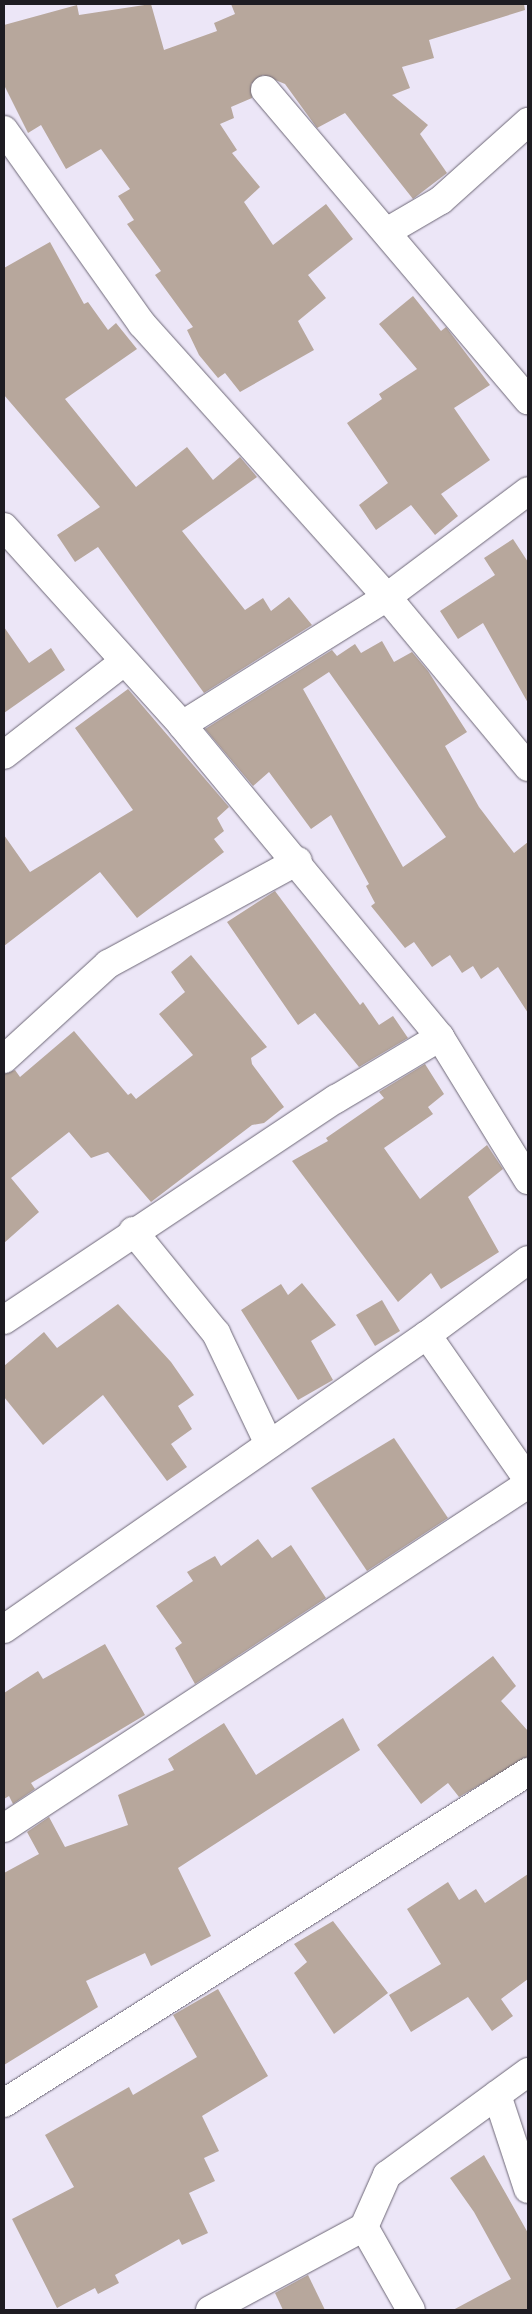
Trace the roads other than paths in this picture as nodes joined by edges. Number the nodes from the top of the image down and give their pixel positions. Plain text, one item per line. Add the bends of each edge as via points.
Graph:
1 (265, 90) dead end
2 (528, 122) edge
3 (4, 130) edge
4 (388, 232) junction
5 (528, 400) edge
6 (528, 491) edge
7 (4, 527) edge
8 (386, 597) junction
9 (122, 663) junction
10 (182, 725) junction
11 (4, 755) edge
12 (528, 767) edge
13 (298, 861) junction
14 (440, 1037) junction
15 (4, 1059) edge
16 (528, 1180) edge
17 (133, 1231) junction
18 (528, 1260) edge
19 (4, 1320) edge
20 (427, 1335) junction
21 (269, 1444) junction
22 (528, 1480) edge
23 (528, 1484) edge
24 (4, 1629) edge
25 (528, 1772) edge
26 (4, 1828) edge
27 (528, 2072) edge
28 (497, 2095) junction
29 (4, 2103) edge
30 (528, 2189) edge
31 (364, 2226) junction
32 (210, 2310) edge
33 (411, 2310) edge

1 - 4 street
2 - 4 street via 440,200
3 - 8 street via 142,324
4 - 5 street
6 - 8 street
7 - 9 street
8 - 10 street
8 - 12 street
9 - 10 street
9 - 11 street
10 - 13 street
13 - 14 street
13 - 15 street via 108,964
14 - 16 street
14 - 17 street
17 - 19 street
17 - 21 street via 216,1333
18 - 20 street
20 - 21 street
20 - 22 street
21 - 24 street
23 - 26 street
25 - 29 street
27 - 28 street
28 - 30 street
28 - 31 street via 387,2175
31 - 32 street
31 - 33 street

